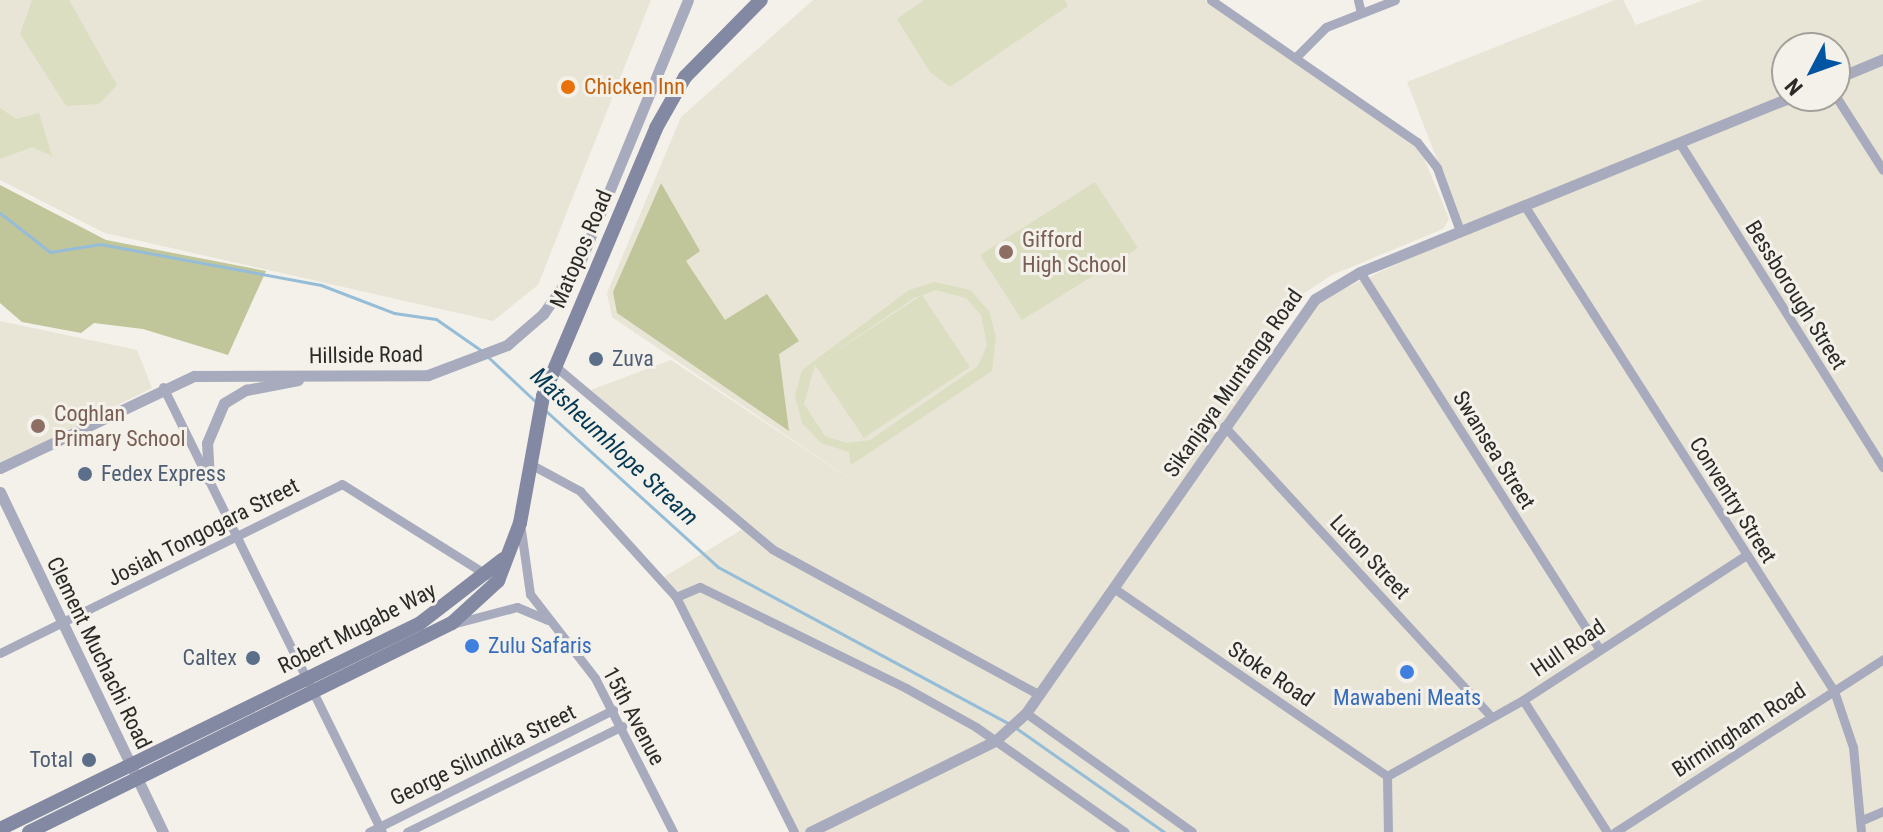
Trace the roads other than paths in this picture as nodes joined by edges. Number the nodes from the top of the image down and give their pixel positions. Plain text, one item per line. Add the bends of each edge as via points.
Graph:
1 (688, 0) edge
2 (761, 0) edge
3 (1211, 0) edge
4 (1358, 0) edge
5 (1395, 0) edge
6 (1361, 13) junction
7 (1296, 57) junction
8 (1883, 59) edge
9 (1851, 72) edge
10 (1771, 105) edge
11 (1846, 112) edge
12 (1679, 142) junction
13 (1883, 170) edge
14 (1524, 205) junction
15 (1460, 231) junction
16 (1360, 272) junction
17 (555, 366) junction
18 (310, 377) junction
19 (163, 387) junction
20 (1224, 426) junction
21 (532, 465) junction
22 (1883, 467) edge
23 (0, 468) edge
24 (209, 480) junction
25 (0, 492) edge
26 (520, 523) junction
27 (237, 536) junction
28 (512, 550) junction
29 (1746, 555) junction
30 (487, 575) junction
31 (1115, 589) junction
32 (676, 597) junction
33 (62, 623) junction
34 (452, 623) junction
35 (554, 624) junction
36 (1598, 647) junction
37 (0, 653) edge
38 (1883, 659) edge
39 (310, 685) junction
40 (1834, 691) junction
41 (1038, 694) junction
42 (1523, 700) junction
43 (613, 710) junction
44 (1488, 713) junction
45 (1024, 716) junction
46 (622, 726) junction
47 (999, 739) junction
48 (134, 771) junction
49 (1387, 776) junction
50 (1883, 811) edge
51 (1860, 827) edge
52 (0, 829) edge
53 (381, 829) edge
54 (29, 832) edge
55 (163, 832) edge
56 (369, 832) edge
57 (407, 832) edge
58 (673, 832) edge
59 (794, 832) edge
60 (810, 832) edge
61 (1125, 832) edge
62 (1192, 832) edge
63 (1388, 832) edge
64 (1607, 832) edge
65 (1615, 832) edge

1 - 18 street, Hillside Road via 580,262 543,314 479,361 428,375
2 - 17 main road, Matopos Road via 675,89
3 - 7 street
4 - 6 street
5 - 6 street
6 - 7 street via 1319,32
7 - 15 street via 1426,151
8 - 9 street
10 - 12 street, Sikanjaya Muntanga Road
11 - 13 street
12 - 14 street, Sikanjaya Muntanga Road
12 - 22 street, Bessborough Street
14 - 15 street, Sikanjaya Muntanga Road
14 - 29 street, Conventry Street
15 - 16 street, Sikanjaya Muntanga Road
16 - 20 street, Sikanjaya Muntanga Road via 1315,299
16 - 36 street, Swansea Street
17 - 21 main road, Matopos Road via 537,416
17 - 41 street via 772,549
18 - 19 street, Hillside Road via 225,373
18 - 24 street via 246,390 224,403 207,443
19 - 23 street, Hillside Road
19 - 24 street
20 - 31 street, Sikanjaya Muntanga Road
20 - 44 street, Luton Street
21 - 26 main road, Matopos Road
21 - 32 street via 559,475 600,509
24 - 27 street
25 - 33 street, Clement Muchachi Road
26 - 28 main road, Matopos Road
26 - 35 street, 15th Avenue via 526,585
27 - 30 street, Josiah Tongogara Street via 335,486 359,490
27 - 33 street, Josiah Tongogara Street
27 - 39 street
28 - 30 main road, Robert Mugabe Way
28 - 34 main road, Robert Mugabe Way via 498,581
29 - 36 street, Hull Road
29 - 40 street, Conventry Street
30 - 39 main road, Robert Mugabe Way via 432,617
31 - 41 street, Sikanjaya Muntanga Road
31 - 49 street, Stoke Road
32 - 47 street via 700,587
32 - 59 street
33 - 37 street, Josiah Tongogara Street
33 - 48 street, Clement Muchachi Road
34 - 35 street via 517,607
34 - 39 main road, Robert Mugabe Way
35 - 43 street, 15th Avenue
36 - 42 street, Hull Road
38 - 40 street, Birmingham Road
39 - 48 main road, Robert Mugabe Way
39 - 53 street
40 - 51 street, Conventry Street via 1850,735
40 - 65 street, Birmingham Road
41 - 45 street, Sikanjaya Muntanga Road
42 - 44 street, Hull Road
42 - 64 street
43 - 46 street, 15th Avenue
43 - 53 street, George Silundika Street
44 - 49 street, Hull Road via 1409,767
45 - 47 street, Sikanjaya Muntanga Road
45 - 62 street
46 - 57 street, George Silundika Street
46 - 58 street, 15th Avenue
47 - 60 street, Sikanjaya Muntanga Road
47 - 61 street
48 - 52 main road, Robert Mugabe Way
48 - 54 main road, Robert Mugabe Way
48 - 55 street, Clement Muchachi Road
49 - 63 street
50 - 51 street
53 - 56 street, George Silundika Street

